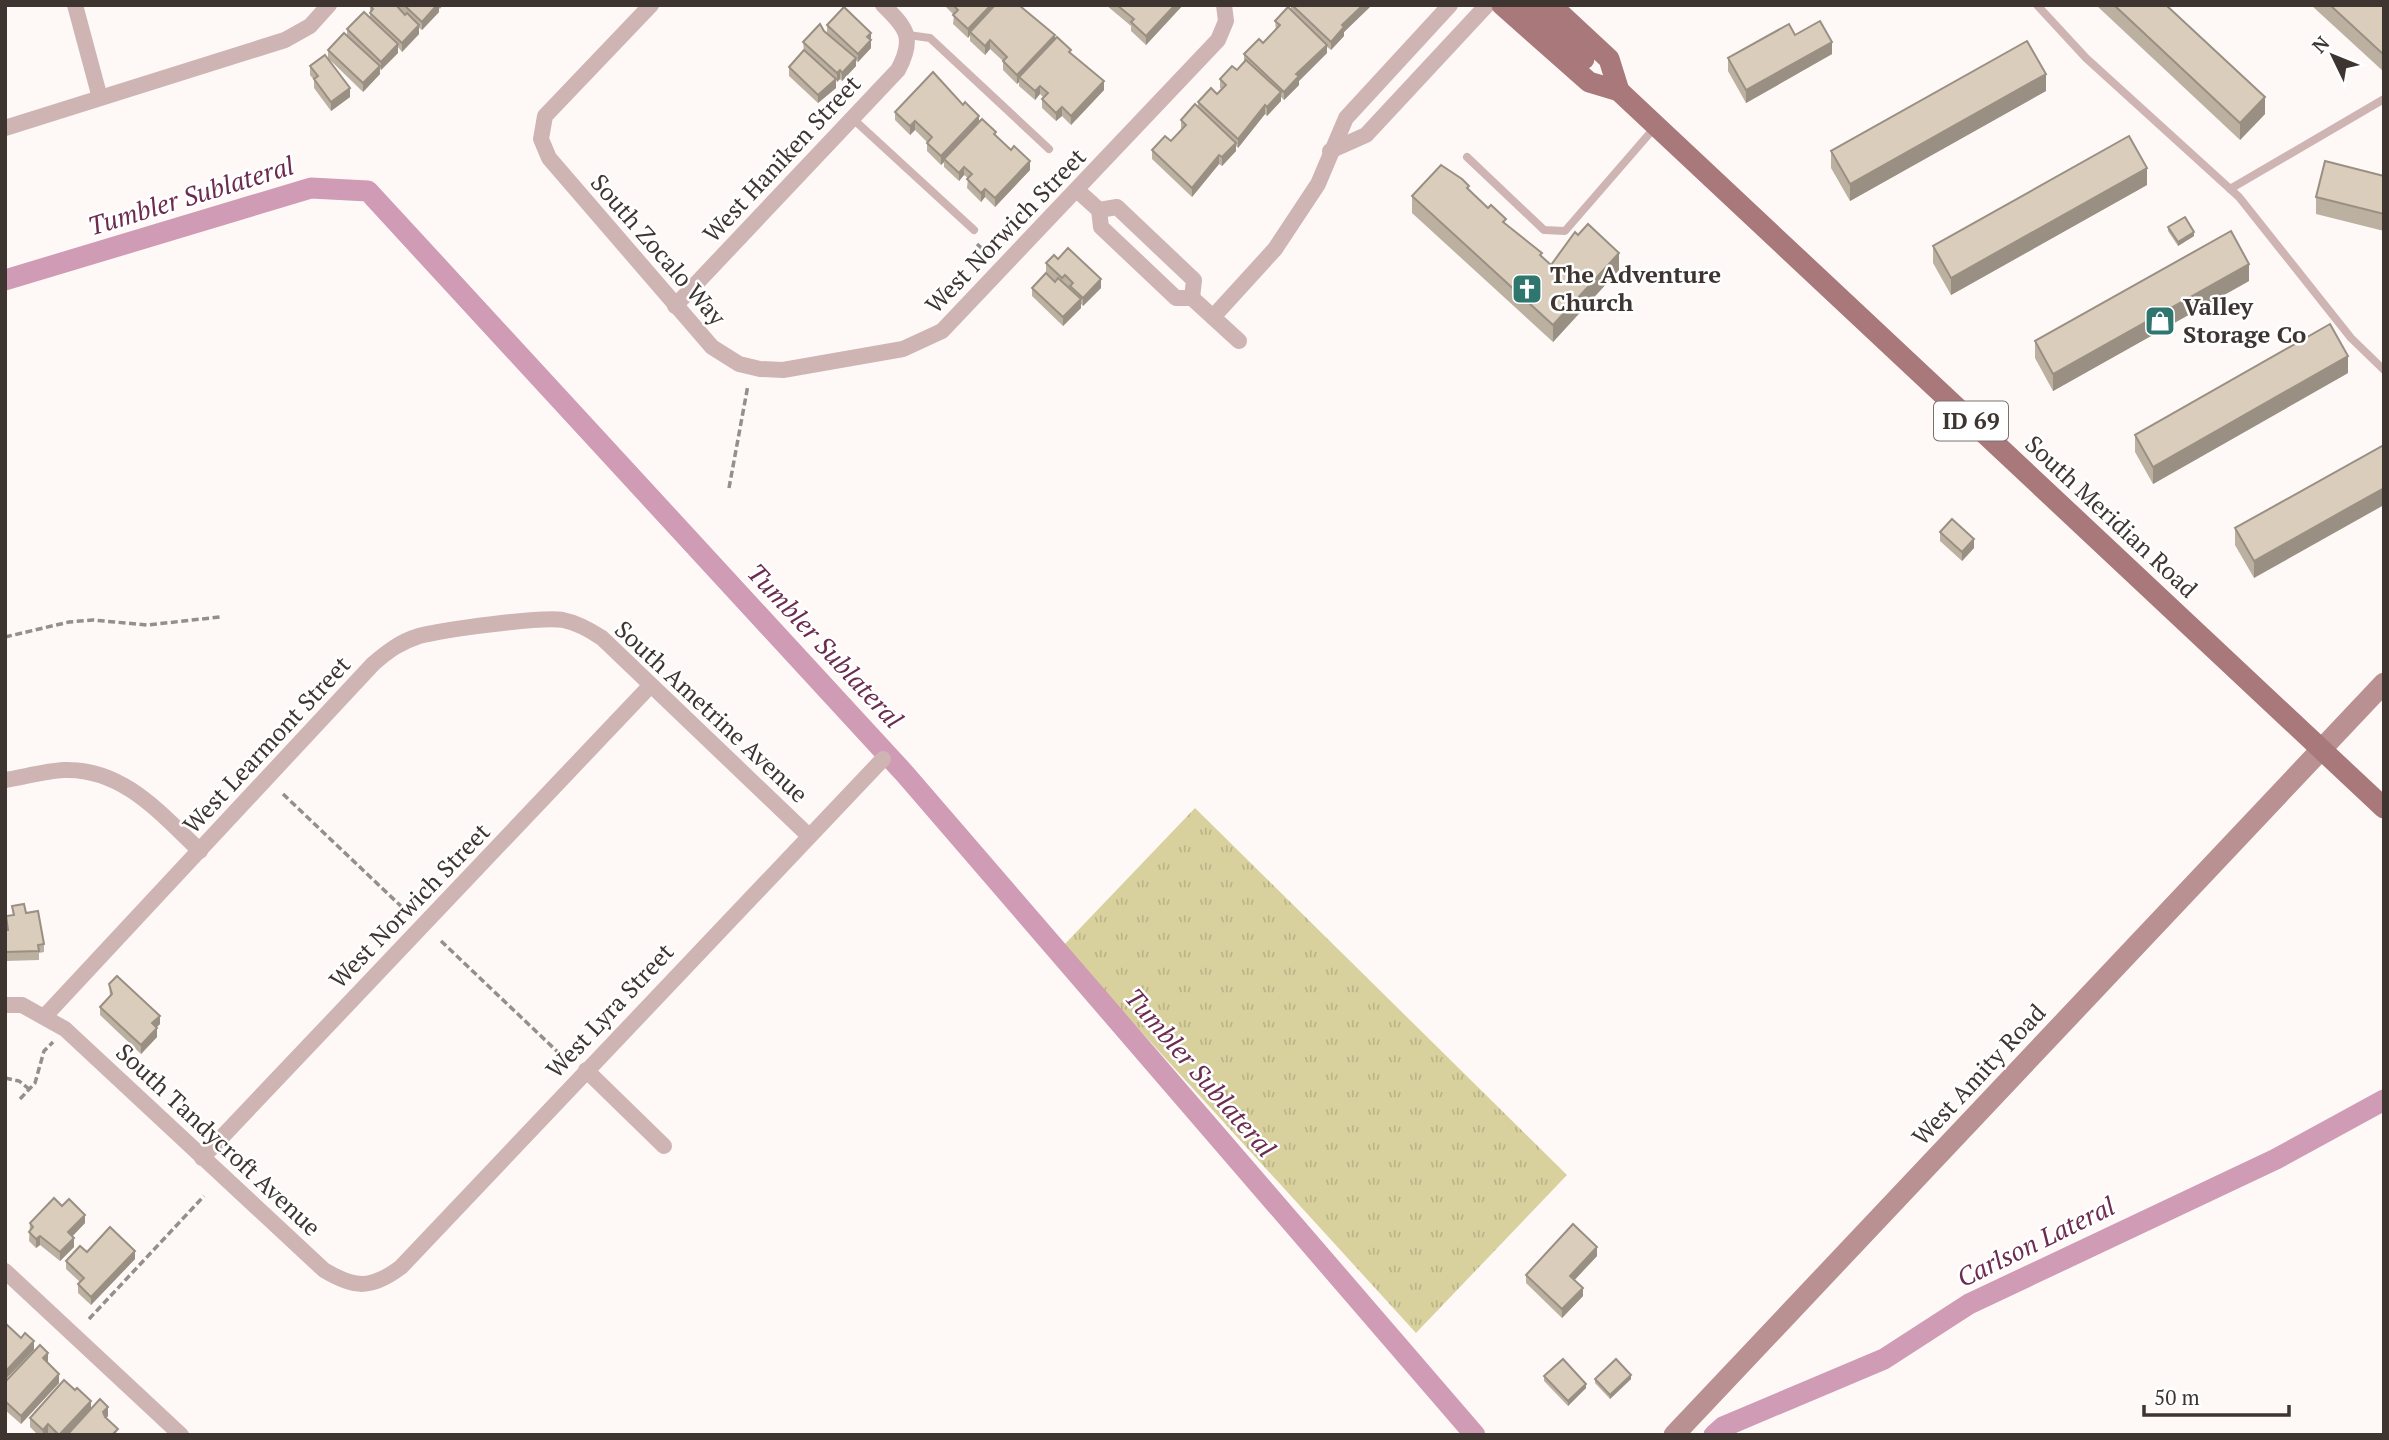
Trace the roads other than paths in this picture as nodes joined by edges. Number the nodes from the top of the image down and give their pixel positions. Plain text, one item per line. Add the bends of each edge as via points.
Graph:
1 (75, 5) edge
2 (329, 5) edge
3 (651, 5) edge
4 (883, 5) edge
5 (1450, 5) edge
6 (1487, 5) edge
7 (1502, 5) edge
8 (1527, 5) edge
9 (1551, 5) edge
10 (2036, 5) edge
11 (1225, 13) edge
12 (908, 35) junction
13 (1617, 85) junction
14 (100, 98) junction
15 (2384, 99) edge
16 (852, 118) junction
17 (1656, 126) junction
18 (5, 128) edge
19 (1049, 149) dead end
20 (1330, 150) junction
21 (1467, 157) dead end
22 (2230, 189) junction
23 (1078, 191) junction
24 (1099, 210) junction
25 (974, 230) dead end
26 (1192, 298) junction
27 (675, 306) junction
28 (1213, 317) junction
29 (1240, 341) dead end
30 (760, 369) joint
31 (2384, 370) edge
32 (580, 625) joint
33 (2384, 683) edge
34 (650, 685) junction
35 (2322, 751) junction
36 (883, 759) dead end
37 (5, 780) edge
38 (2384, 808) edge
39 (809, 836) junction
40 (200, 851) junction
41 (5, 1005) edge
42 (45, 1016) junction
43 (586, 1070) junction
44 (664, 1146) dead end
45 (202, 1158) junction
46 (5, 1271) edge
47 (366, 1285) joint
48 (181, 1435) edge
49 (1674, 1435) edge

1 - 14 street
2 - 14 street via 310,26 285,40
3 - 27 street, South Zocalo Way via 545,116 541,139 549,158
4 - 12 street
5 - 20 street via 1346,118
6 - 20 street via 1366,135
7 - 13 main road, South Meridian Road / ID 69 via 1588,82
8 - 13 main road
9 - 13 main road, South Meridian Road / ID 69 via 1609,59
10 - 22 lane via 2086,58
11 - 23 street, West Norwich Street via 1218,40
12 - 16 street, West Haniken Street via 898,69
12 - 19 lane via 930,38
13 - 17 main road, South Meridian Road / ID 69
14 - 18 street
15 - 22 lane
16 - 25 lane
16 - 27 street, West Haniken Street
17 - 21 lane via 1565,231 1545,230
17 - 35 main road, South Meridian Road / ID 69
20 - 28 street via 1318,184 1275,249
22 - 31 lane via 2351,338
23 - 24 street
23 - 30 street, West Norwich Street via 931,339 903,349 783,370
24 - 26 street via 1101,227 1176,298
24 - 26 street via 1117,207 1194,280
26 - 28 street
27 - 30 street, South Zocalo Way via 723,356
28 - 29 street
32 - 34 street, South Ametrine Avenue via 602,638
32 - 40 street, West Learmont Street via 561,619 538,620 420,636 393,647
33 - 35 main road, West Amity Road
34 - 39 street, South Ametrine Avenue
34 - 45 street, West Norwich Street
35 - 38 main road, South Meridian Road / ID 69
35 - 49 main road, West Amity Road
36 - 39 street, West Lyra Street
37 - 40 street via 65,770 107,776 138,793
39 - 43 street, West Lyra Street
40 - 42 street, West Learmont Street
41 - 42 street, South Tandycroft Avenue via 22,1006
42 - 45 street, South Tandycroft Avenue via 65,1029
43 - 44 street
43 - 47 street, West Lyra Street via 401,1267 386,1279
45 - 47 street, South Tandycroft Avenue via 324,1270 342,1282
46 - 48 street

